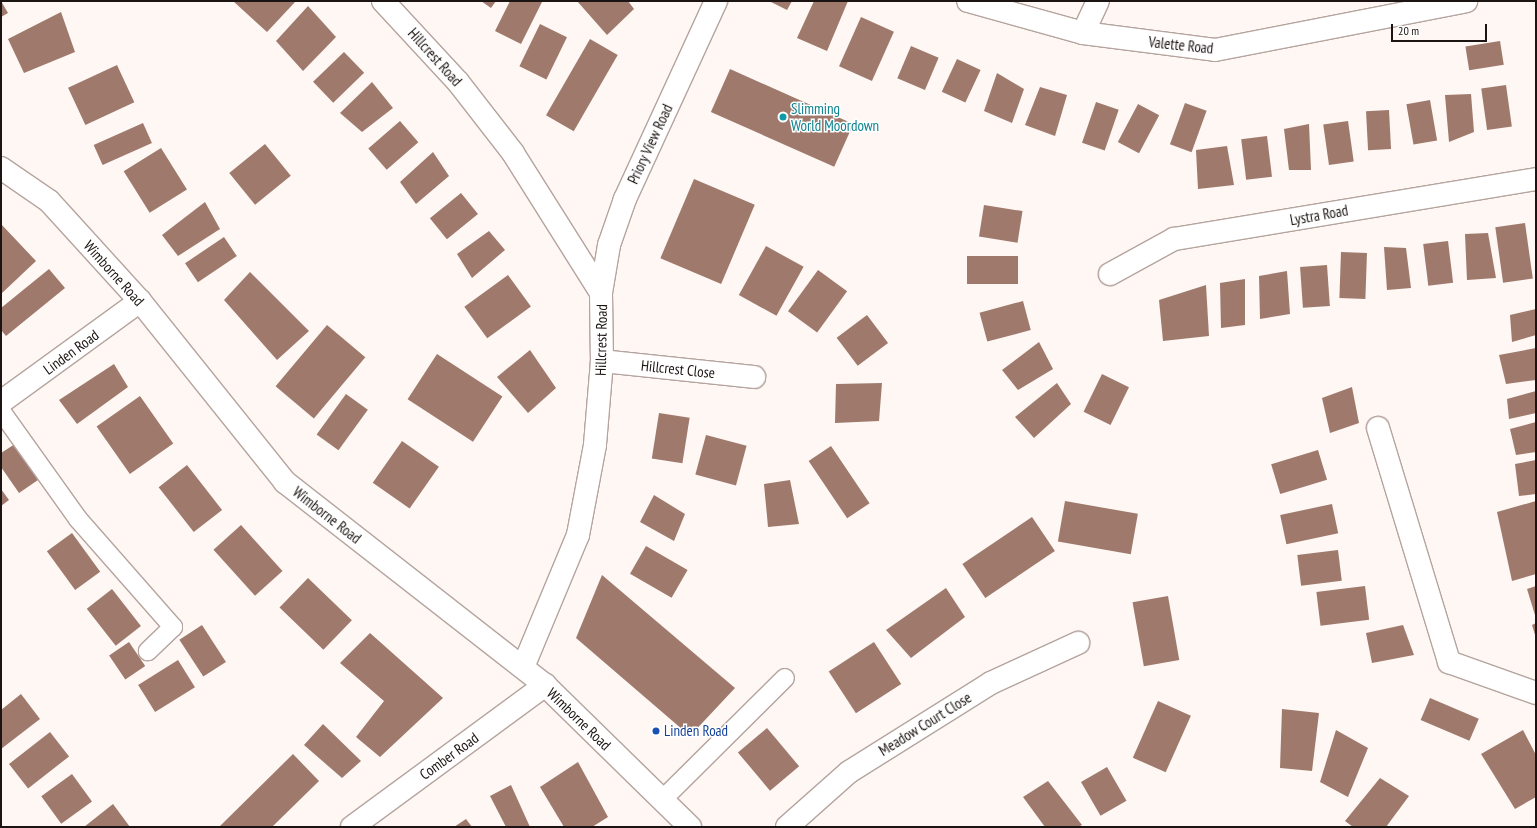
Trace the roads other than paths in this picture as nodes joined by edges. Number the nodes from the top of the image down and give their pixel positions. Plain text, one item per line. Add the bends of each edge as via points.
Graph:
1 (383, 1) edge
2 (716, 1) edge
3 (968, 1) edge
4 (1098, 1) edge
5 (1466, 1) edge
6 (1083, 33) junction
7 (1, 168) edge
8 (1536, 179) edge
9 (1110, 274) dead end
10 (602, 292) junction
11 (140, 301) junction
12 (602, 361) junction
13 (754, 377) dead end
14 (1, 402) edge
15 (1, 411) edge
16 (1378, 428) dead end
17 (1078, 642) dead end
18 (148, 651) dead end
19 (523, 667) junction
20 (785, 678) dead end
21 (545, 685) junction
22 (1536, 693) edge
23 (662, 800) junction
24 (352, 827) edge
25 (690, 827) edge
26 (787, 827) edge

1 - 10 street, Hillcrest Road via 458,82 513,153
2 - 10 street, Priory View Road via 625,199 609,245
3 - 6 street, Valette Road
4 - 6 street
5 - 6 street, Valette Road via 1214,50
7 - 11 street, Wimborne Road via 50,201
8 - 9 street, Lystra Road via 1174,239
10 - 12 street, Hillcrest Road
11 - 14 street, Linden Road
11 - 19 street, Wimborne Road via 285,482
12 - 13 street, Hillcrest Close
12 - 19 street, Hillcrest Road via 595,444 578,535
15 - 18 lane via 78,519 173,627
16 - 22 street via 1449,662
17 - 26 street, Meadow Court Close via 991,682 850,772
19 - 21 street, Wimborne Road
20 - 23 lane
21 - 23 street, Wimborne Road
21 - 24 street, Comber Road
23 - 25 street, Wimborne Road

